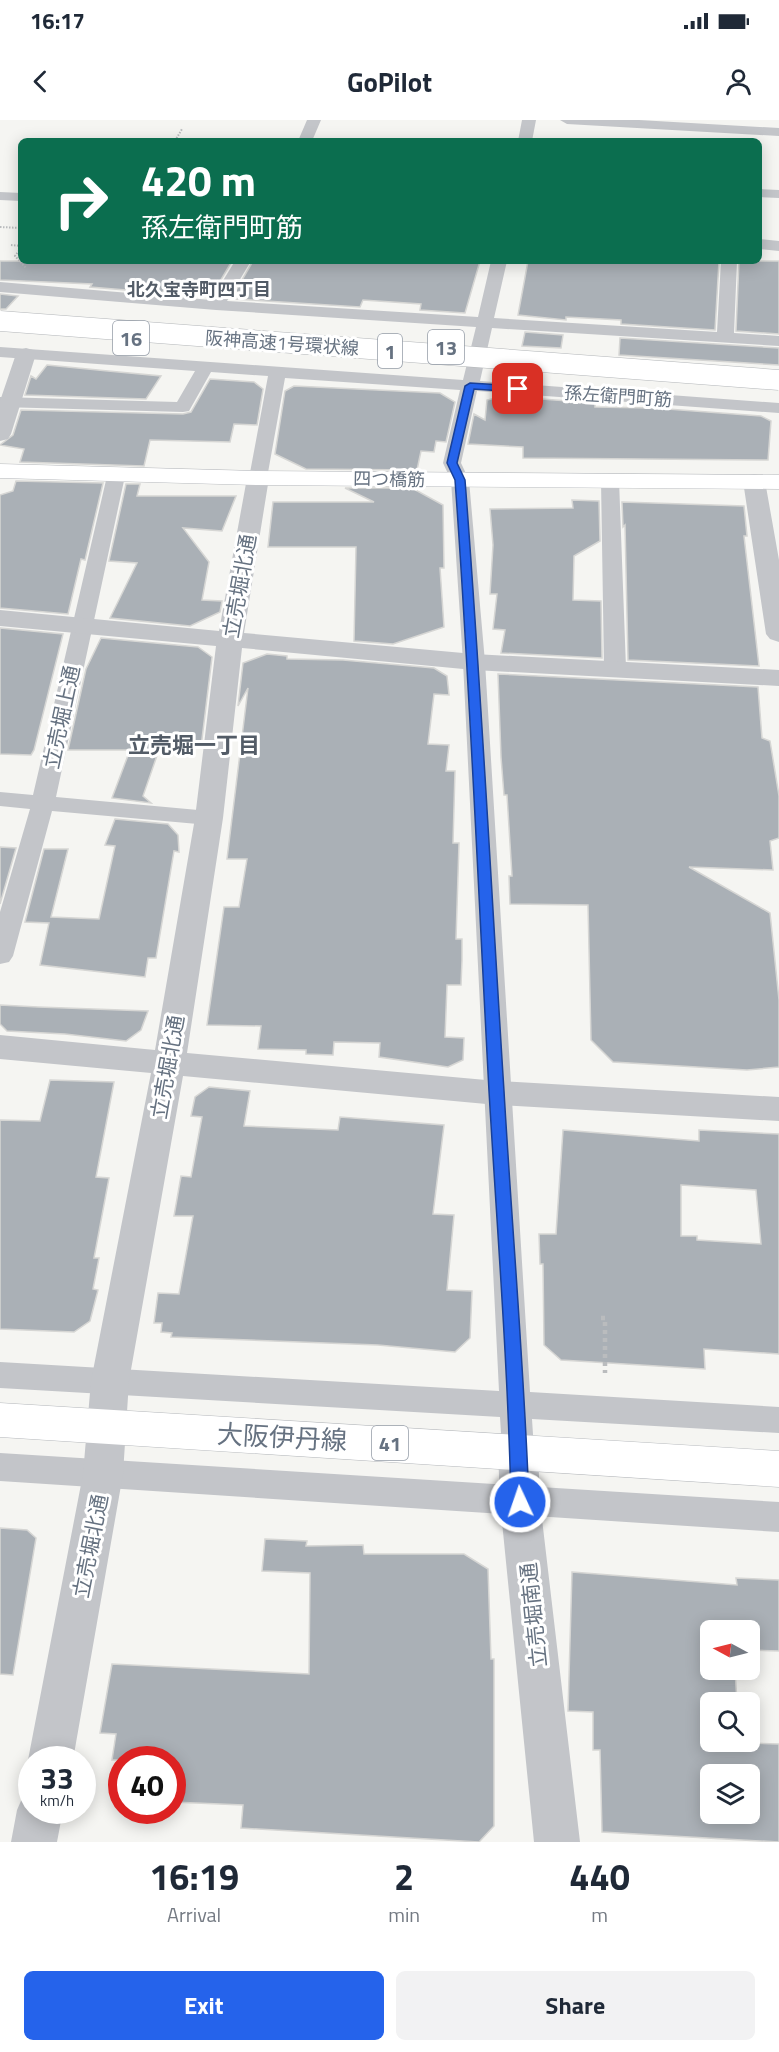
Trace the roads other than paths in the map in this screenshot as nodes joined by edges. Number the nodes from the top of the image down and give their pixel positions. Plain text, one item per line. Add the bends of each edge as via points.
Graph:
1 (314, 120) edge
2 (529, 120) edge
3 (567, 120) edge
4 (735, 130) edge
5 (779, 132) edge
6 (306, 138) edge
7 (526, 138) edge
8 (762, 193) edge
9 (779, 194) edge
10 (0, 196) edge
11 (18, 197) edge
12 (762, 244) edge
13 (779, 246) edge
14 (241, 264) edge
15 (498, 264) edge
16 (729, 264) edge
17 (0, 287) edge
18 (0, 305) edge
19 (216, 305) junction
20 (0, 321) edge
21 (485, 324) junction
22 (0, 335) edge
23 (725, 338) junction
24 (261, 341) junction
25 (779, 341) edge
26 (0, 342) edge
27 (0, 352) edge
28 (26, 354) junction
29 (206, 367) junction
30 (628, 368) junction
31 (277, 372) junction
32 (779, 382) edge
33 (470, 386) junction
34 (5, 402) edge
35 (779, 408) edge
36 (0, 434) edge
37 (0, 471) edge
38 (116, 476) junction
39 (258, 478) junction
40 (460, 480) junction
41 (610, 480) junction
42 (754, 481) junction
43 (779, 482) edge
44 (0, 618) edge
45 (80, 626) junction
46 (779, 634) edge
47 (230, 640) junction
48 (474, 663) junction
49 (615, 668) junction
50 (779, 678) edge
51 (0, 799) edge
52 (43, 803) junction
53 (209, 818) junction
54 (0, 956) edge
55 (0, 1047) edge
56 (169, 1063) junction
57 (497, 1093) junction
58 (779, 1109) edge
59 (0, 1375) edge
60 (110, 1381) junction
61 (517, 1406) junction
62 (0, 1420) edge
63 (779, 1420) edge
64 (106, 1427) junction
65 (518, 1450) junction
66 (0, 1467) edge
67 (779, 1468) edge
68 (103, 1474) junction
69 (520, 1502) junction
70 (779, 1517) edge
71 (53, 1746) edge
72 (37, 1824) edge
73 (34, 1842) edge
74 (557, 1842) edge

1 - 6 street
2 - 7 street
3 - 4 street
4 - 5 street
8 - 9 street
10 - 11 street
12 - 13 street
14 - 19 street
15 - 21 street, 立売堀南通
16 - 23 street
17 - 19 street
18 - 30 main road, 13, bridge via 264,326
19 - 21 street
20 - 24 main road, 阪神高速1号環状線 / 1, bridge
21 - 23 street
21 - 33 street, 立売堀南通
22 - 24 main road, 16, bridge
23 - 25 street
24 - 30 main road, 阪神高速1号環状線 / 1, bridge
26 - 32 main road, bridge via 424,369
27 - 28 street, 孫左衛門町筋
28 - 29 street, 孫左衛門町筋
28 - 34 street
29 - 31 street, 孫左衛門町筋
29 - 34 street via 183,407
30 - 32 main road, 阪神高速1号環状線 / 1, bridge
31 - 33 street, 孫左衛門町筋
31 - 39 street, 立売堀北通
33 - 35 street, 孫左衛門町筋
33 - 40 street, 立売堀南通 via 452,463
34 - 36 street
37 - 38 main road, 四つ橋筋
38 - 39 main road, 四つ橋筋
38 - 45 street, 立売堀上通
39 - 40 main road, 四つ橋筋
39 - 47 street, 立売堀北通
40 - 41 main road, 四つ橋筋
40 - 48 street, 立売堀南通
41 - 42 main road, 四つ橋筋
41 - 49 street
42 - 43 main road, 四つ橋筋
42 - 46 street
44 - 45 street
45 - 47 street
45 - 52 street, 立売堀上通
47 - 48 street
47 - 53 street, 立売堀北通
48 - 49 street
48 - 57 street, 立売堀南通
49 - 50 street
51 - 52 street
52 - 53 street
52 - 54 street, 立売堀上通
53 - 56 street, 立売堀北通
55 - 56 street
56 - 57 street
56 - 60 street, 立売堀北通
57 - 58 street
57 - 61 street, 立売堀南通
59 - 60 street
60 - 61 street
60 - 64 street, 立売堀北通
61 - 63 street
61 - 65 street, 立売堀南通
62 - 64 main road, 大阪伊丹線 / 41
64 - 65 main road, 大阪伊丹線 / 41
64 - 68 street, 立売堀北通
65 - 67 main road, 大阪伊丹線 / 41
65 - 69 street, 立売堀南通
66 - 68 street
68 - 69 street
68 - 71 street, 立売堀北通
69 - 70 street
69 - 74 street, 立売堀南通
72 - 73 street

